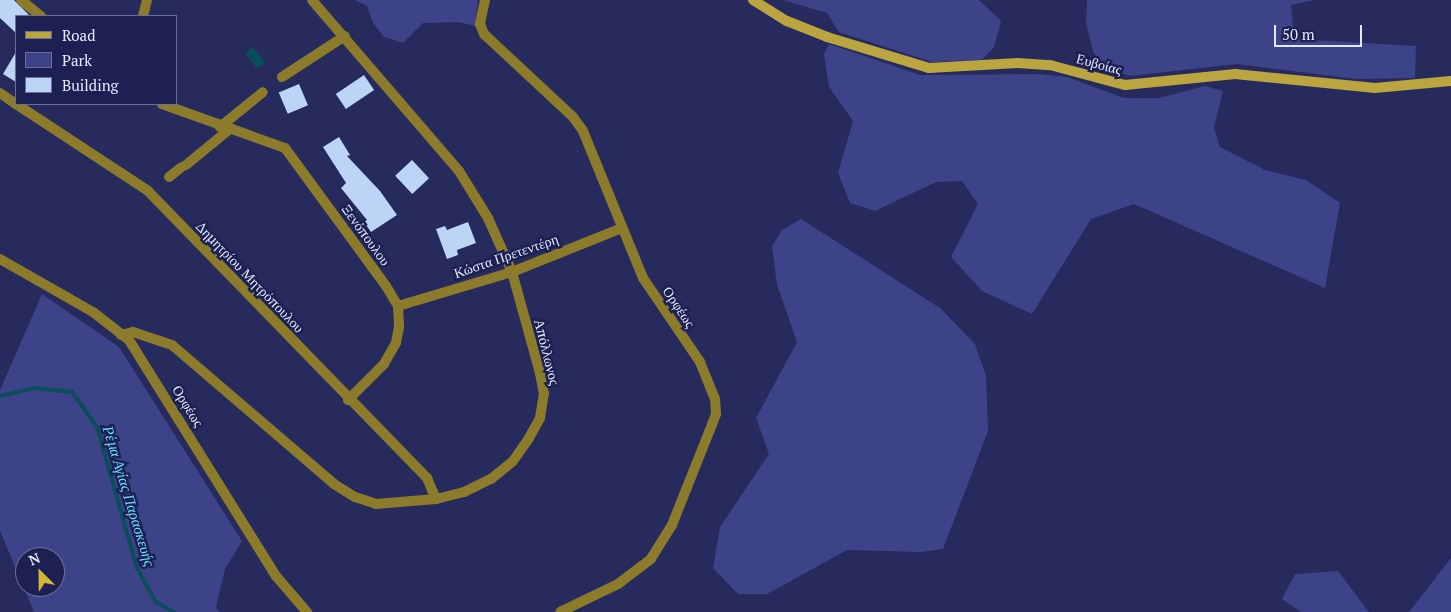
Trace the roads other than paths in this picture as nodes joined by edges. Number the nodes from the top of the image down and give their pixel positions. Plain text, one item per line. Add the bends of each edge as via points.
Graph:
1 (21, 0) edge
2 (147, 0) edge
3 (312, 0) edge
4 (484, 0) edge
5 (753, 0) edge
6 (39, 15) edge
7 (142, 15) edge
8 (345, 36) junction
9 (282, 78) dead end
10 (1451, 81) edge
11 (263, 92) dead end
12 (0, 93) edge
13 (15, 103) edge
14 (18, 105) edge
15 (165, 105) edge
16 (220, 126) junction
17 (231, 128) junction
18 (169, 178) dead end
19 (622, 228) junction
20 (0, 259) edge
21 (512, 272) junction
22 (398, 306) junction
23 (121, 335) junction
24 (348, 400) junction
25 (436, 499) junction
26 (307, 612) edge
27 (560, 612) edge

1 - 6 street
2 - 7 street
3 - 8 street, Απόλλωνος
4 - 19 street, Ορφέως via 480,24 484,34 584,131
5 - 10 street, Ευβοίας via 787,22 930,68 1010,63 1050,65 1125,85 1235,74 1375,88
8 - 9 street
8 - 21 street, Απόλλωνος via 470,185
11 - 16 street
12 - 13 street, Δημητρίου Μητρόπουλου
14 - 24 street, Δημητρίου Μητρόπουλου via 147,190
15 - 16 street, Ξενόπουλου
16 - 17 street, Ξενόπουλου
17 - 18 street
17 - 22 street, Ξενόπουλου via 285,148
19 - 21 street, Κώστα Πρετεντέρη
19 - 27 street, Ορφέως via 652,294 700,362 716,414 672,525 651,559 618,584
20 - 23 street, Ορφέως via 93,312
21 - 22 street, Κώστα Πρετεντέρη
21 - 25 street, Απόλλωνος via 540,373 544,394 540,418 513,461 491,479 464,492
22 - 24 street via 396,343 384,364
23 - 25 street, Απόλλωνος via 133,332 172,345 334,484 355,497 376,504
23 - 26 street, Ορφέως via 140,354 276,576
24 - 25 street, Δημητρίου Μητρόπουλου via 427,478

